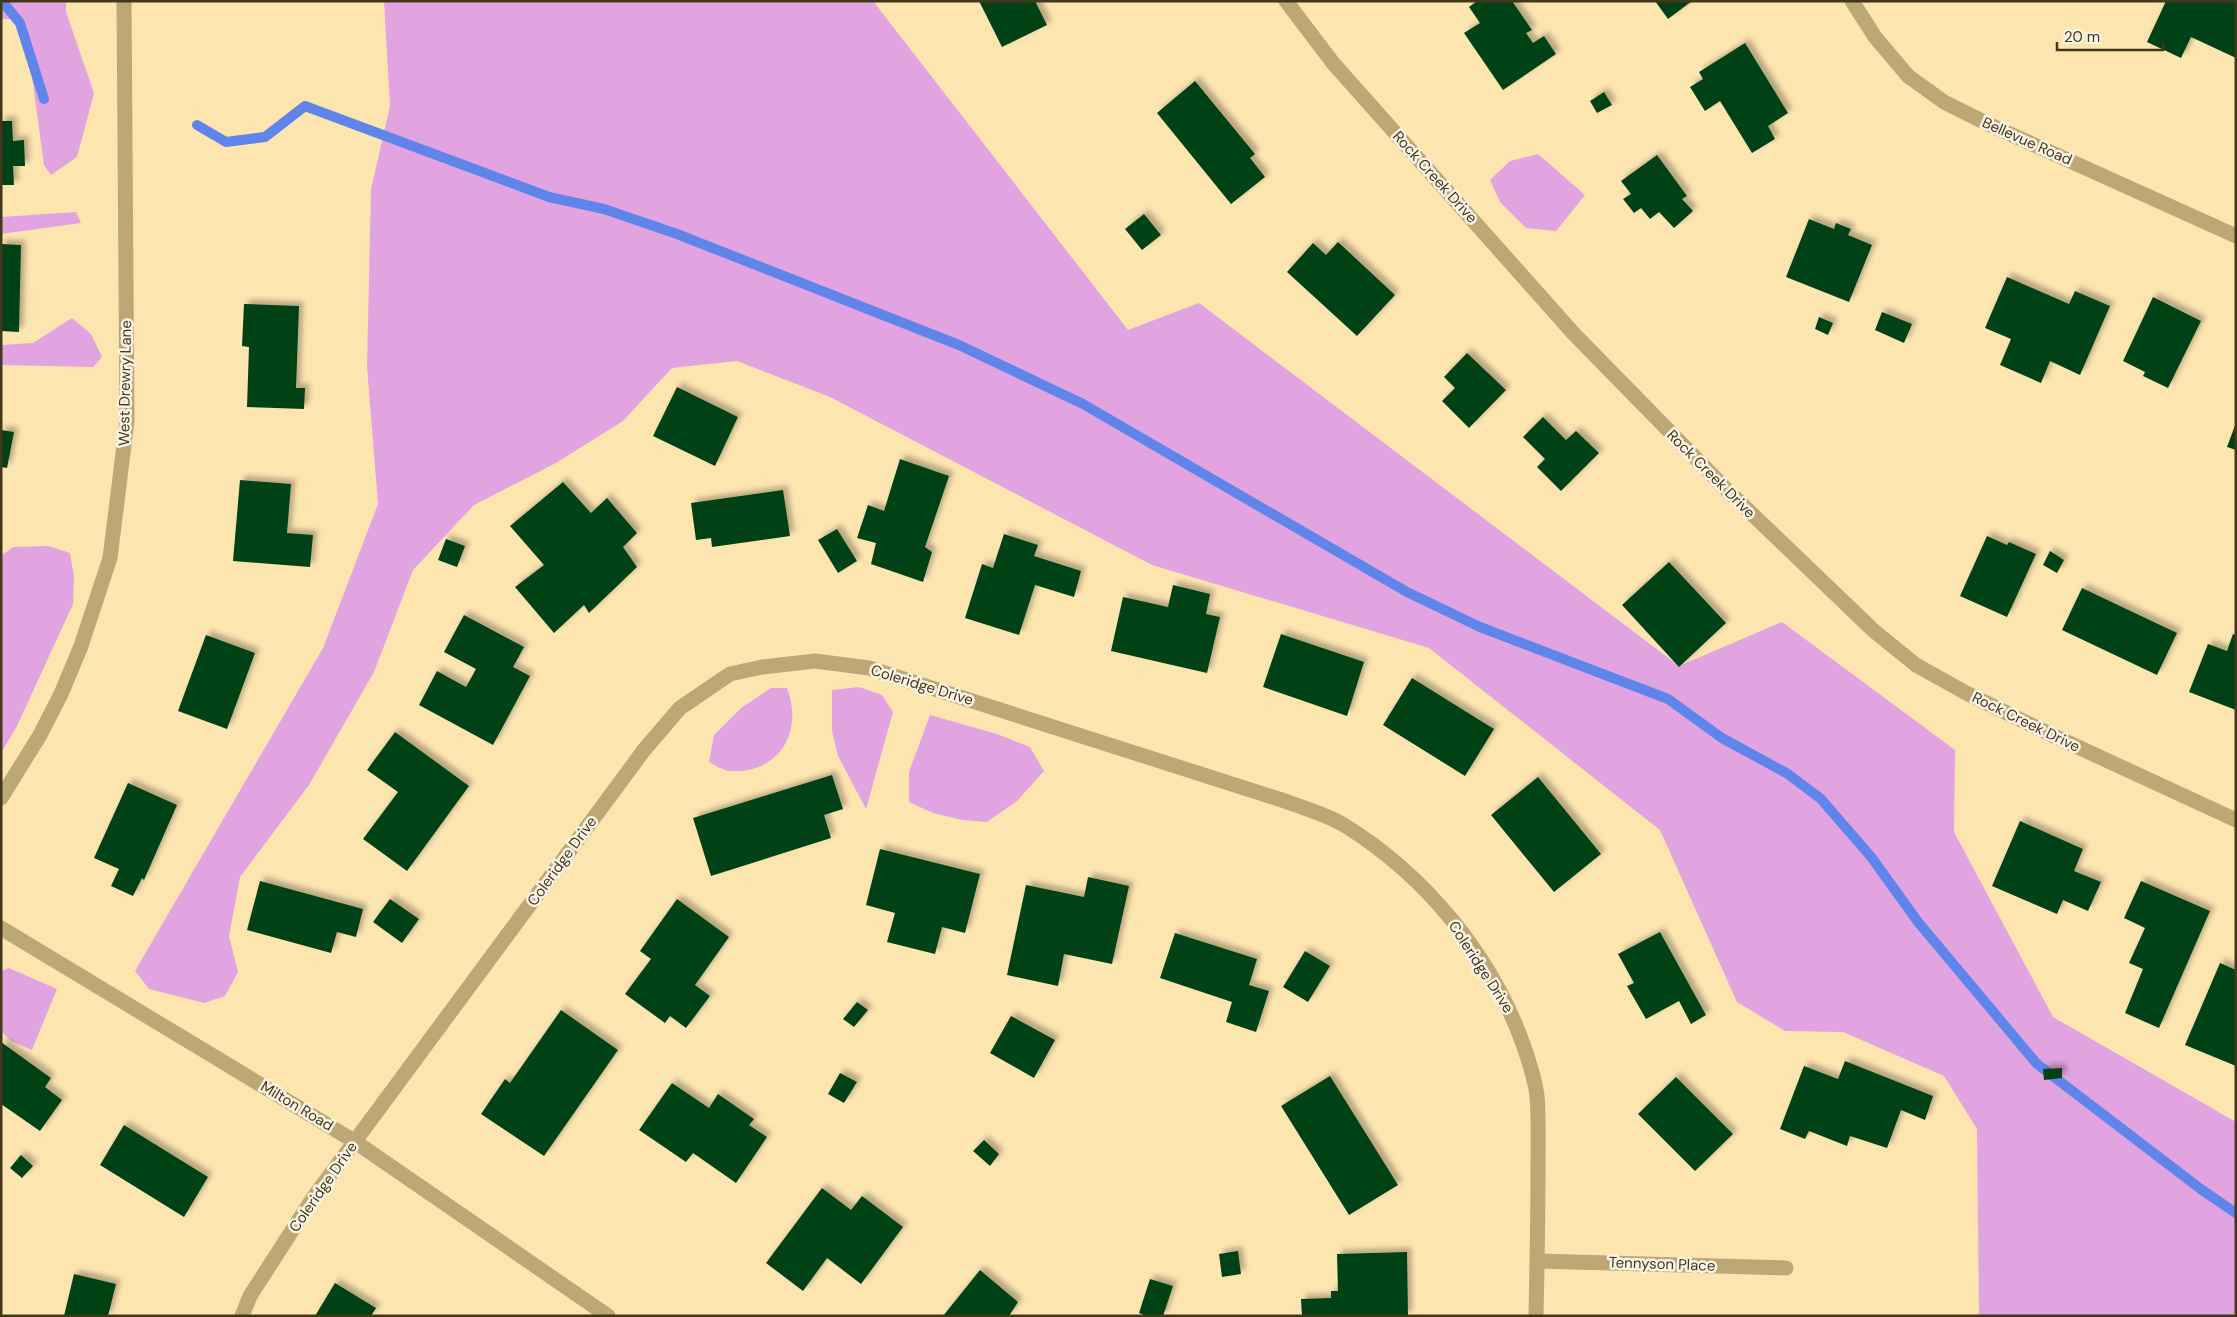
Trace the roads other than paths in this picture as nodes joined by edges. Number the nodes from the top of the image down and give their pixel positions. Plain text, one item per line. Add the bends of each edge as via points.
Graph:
1 (124, 1) edge
2 (1286, 1) edge
3 (1852, 1) edge
4 (2236, 236) edge
5 (1, 798) edge
6 (2236, 820) edge
7 (1, 928) edge
8 (354, 1142) junction
9 (1538, 1261) junction
10 (1786, 1268) dead end
11 (242, 1316) edge
12 (608, 1316) edge
13 (1536, 1316) edge

1 - 5 street, West Drewry Lane via 127,421 110,558 81,646 61,694
2 - 6 street, Rock Creek Drive via 1332,63 1574,334 1726,489 1874,631 1916,665 1968,694
3 - 4 street, Bellevue Road via 1875,37 1908,76 1944,102
7 - 8 street, Milton Road
8 - 9 street, Coleridge Drive via 644,750 680,708 730,674 815,660 869,668 1288,802 1342,824 1384,852 1426,890 1460,930 1514,1019 1537,1095
8 - 11 street, Coleridge Drive via 313,1198 250,1296
8 - 12 street, Milton Road
9 - 10 street, Tennyson Place
9 - 13 street, Coleridge Drive

